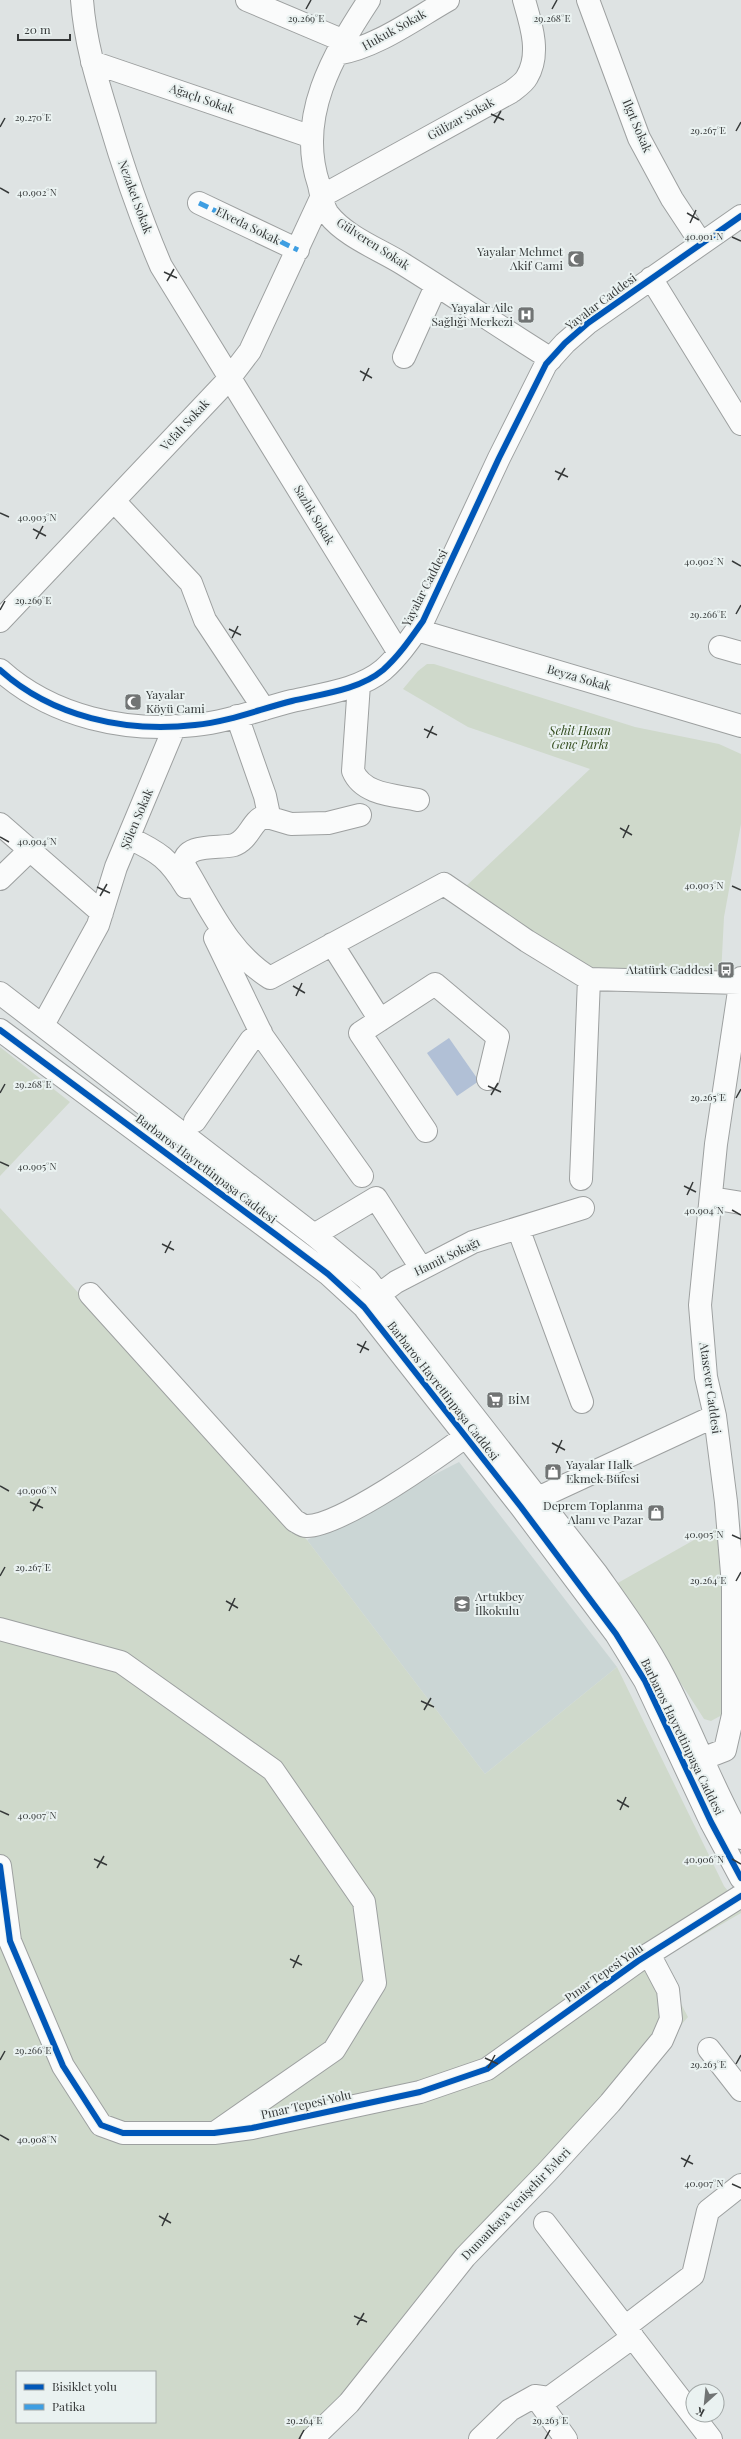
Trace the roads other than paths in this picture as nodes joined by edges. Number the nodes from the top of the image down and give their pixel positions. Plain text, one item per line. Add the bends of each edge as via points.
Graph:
1 (82, 0) edge
2 (247, 0) edge
3 (369, 0) edge
4 (448, 0) edge
5 (524, 0) edge
6 (588, 0) edge
7 (340, 48) junction
8 (92, 62) junction
9 (312, 137) junction
10 (322, 196) junction
11 (199, 203) dead end
12 (741, 216) edge
13 (701, 243) junction
14 (298, 250) junction
15 (651, 278) junction
16 (436, 286) junction
17 (404, 358) dead end
18 (551, 359) junction
19 (230, 377) junction
20 (741, 424) edge
21 (114, 501) junction
22 (0, 621) edge
23 (417, 630) junction
24 (720, 647) dead end
25 (399, 653) junction
26 (741, 653) edge
27 (0, 670) edge
28 (359, 684) junction
29 (264, 709) junction
30 (237, 716) junction
31 (175, 726) junction
32 (741, 726) edge
33 (418, 800) dead end
34 (269, 815) junction
35 (360, 815) dead end
36 (0, 824) edge
37 (129, 838) junction
38 (30, 850) junction
39 (0, 878) edge
40 (102, 913) junction
41 (332, 944) junction
42 (589, 979) junction
43 (741, 980) edge
44 (0, 993) edge
45 (380, 1020) junction
46 (43, 1025) junction
47 (0, 1030) edge
48 (260, 1032) junction
49 (488, 1079) dead end
50 (195, 1121) dead end
51 (426, 1131) dead end
52 (362, 1176) dead end
53 (581, 1178) dead end
54 (711, 1198) junction
55 (741, 1203) edge
56 (583, 1208) dead end
57 (518, 1228) junction
58 (314, 1235) junction
59 (421, 1268) junction
60 (90, 1294) dead end
61 (372, 1301) junction
62 (582, 1402) dead end
63 (714, 1416) junction
64 (465, 1437) junction
65 (529, 1502) junction
66 (0, 1629) edge
67 (733, 1747) edge
68 (702, 1759) junction
69 (741, 1836) edge
70 (0, 1866) edge
71 (741, 1878) edge
72 (741, 1896) edge
73 (649, 1954) junction
74 (709, 2049) dead end
75 (741, 2090) edge
76 (214, 2134) junction
77 (741, 2185) edge
78 (545, 2223) dead end
79 (629, 2332) junction
80 (535, 2396) junction
81 (312, 2439) edge
82 (480, 2439) edge
83 (566, 2439) edge
84 (711, 2439) edge

1 - 8 street, Nezaket Sokak via 85,34
2 - 7 street
3 - 7 street, Gülveren Sokak
4 - 7 street, Hukuk Sokak via 357,51
5 - 10 street, Gülizar Sokak via 532,29 534,59 526,78 510,92
6 - 13 street, Ilgıt Sokak via 639,138 680,212
7 - 9 street, Gülveren Sokak via 322,84
8 - 9 street, Ağaçlı Sokak
8 - 19 street, Nezaket Sokak via 136,205 162,266
9 - 10 street, Gülveren Sokak via 314,173
10 - 14 street, Vefalı Sokak
10 - 16 street, Gülveren Sokak via 327,212 339,225
11 - 14 street, Elveda Sokak
12 - 13 street, Yayalar Caddesi
13 - 15 street, Yayalar Caddesi
14 - 19 street, Vefalı Sokak via 250,351
15 - 18 street, Yayalar Caddesi via 588,323
15 - 20 street
16 - 17 street
16 - 18 street, Gülveren Sokak
18 - 23 street, Yayalar Caddesi via 525,403 435,598
19 - 21 street, Vefalı Sokak
19 - 25 street, Sazlık Sokak
21 - 22 street, Vefalı Sokak
21 - 29 street via 190,583 205,620
23 - 25 street, Yayalar Caddesi
23 - 32 street, Beyza Sokak
24 - 26 street
25 - 28 street, Yayalar Caddesi via 382,670
27 - 31 street, Yayalar Caddesi via 40,700 74,713 130,726
28 - 29 street, Yayalar Caddesi
28 - 33 street via 353,771 356,778 371,790
29 - 30 street, Yayalar Caddesi
30 - 31 street, Yayalar Caddesi via 195,725
30 - 34 street
31 - 37 street, Şölen Sokak
34 - 35 street via 281,822 292,824 333,822
34 - 41 street via 259,819 239,843 192,851 186,857 184,865 234,946 254,967 270,978
36 - 38 street
37 - 40 street, Şölen Sokak via 116,867
37 - 48 street via 148,847 173,866 216,939
38 - 39 street
38 - 40 street
40 - 46 street, Şölen Sokak via 98,925
41 - 42 street via 444,884 527,941
41 - 45 street
42 - 43 street
42 - 53 street
43 - 54 street, Atasever Caddesi via 716,1144
44 - 46 street, Barbaros Hayrettinpaşa Caddesi
45 - 49 street via 435,984 498,1037
45 - 51 street via 360,1033
46 - 58 street, Barbaros Hayrettinpaşa Caddesi
47 - 61 street, Barbaros Hayrettinpaşa Caddesi via 328,1274
48 - 50 street via 251,1040
48 - 52 street
54 - 55 street
54 - 63 street, Atasever Caddesi via 700,1305 706,1377
56 - 57 street, Hamit Sokağı
57 - 59 street, Hamit Sokağı via 473,1242
57 - 62 street
58 - 59 street via 376,1198
58 - 61 street, Barbaros Hayrettinpaşa Caddesi via 367,1279
59 - 61 street, Hamit Sokağı
60 - 64 street via 294,1521 305,1526 322,1522 356,1506 408,1477
61 - 64 street, Barbaros Hayrettinpaşa Caddesi
61 - 65 street, Barbaros Hayrettinpaşa Caddesi
63 - 65 street
63 - 67 street, Atasever Caddesi via 726,1502 732,1585
64 - 65 street, Barbaros Hayrettinpaşa Caddesi
65 - 68 street, Barbaros Hayrettinpaşa Caddesi via 597,1574 647,1648 665,1679
65 - 71 street, Barbaros Hayrettinpaşa Caddesi via 645,1681 711,1822
66 - 76 street via 121,1662 273,1770 364,1902 375,1983 334,2050
67 - 68 street, Atasever Caddesi
68 - 69 street, Barbaros Hayrettinpaşa Caddesi
70 - 76 street, Pınar Tepesi Yolu via 10,1941 63,2066 101,2125 124,2133
72 - 73 street, Pınar Tepesi Yolu
73 - 76 street, Pınar Tepesi Yolu via 486,2069 420,2092
73 - 81 street, Dumankaya Yenişehir Evleri via 668,1990 671,2018 662,2040 610,2103 465,2256 349,2403
74 - 75 street
77 - 79 street via 708,2211 693,2275
78 - 79 street
79 - 80 street via 550,2398
79 - 84 street
80 - 82 street via 510,2410
80 - 83 street

